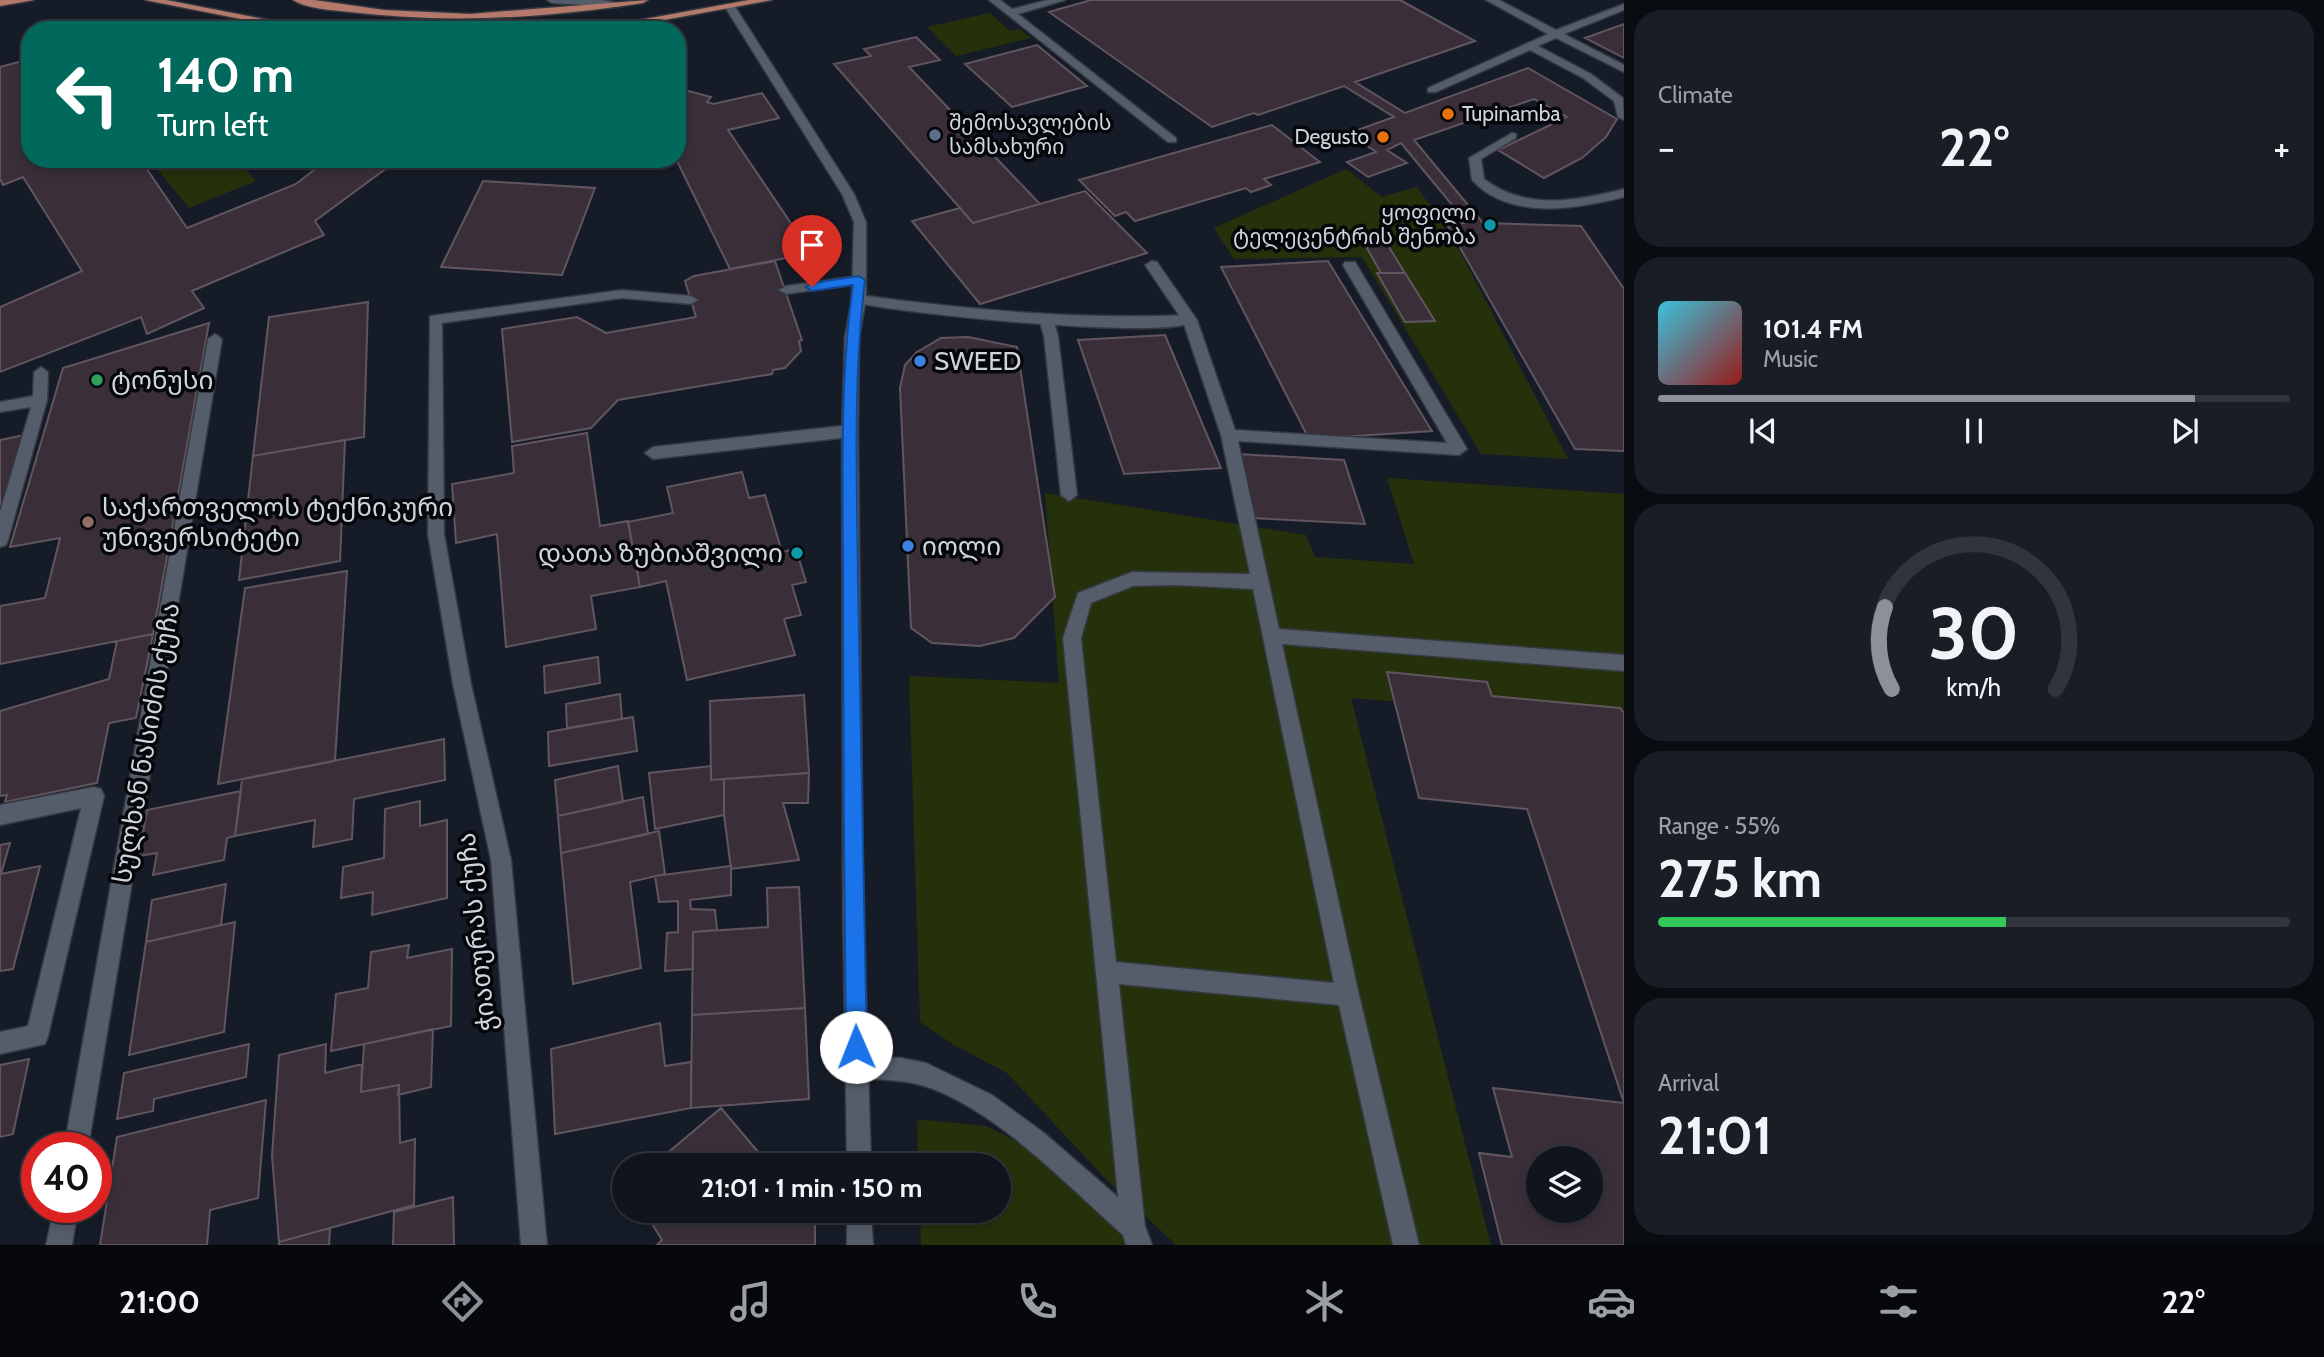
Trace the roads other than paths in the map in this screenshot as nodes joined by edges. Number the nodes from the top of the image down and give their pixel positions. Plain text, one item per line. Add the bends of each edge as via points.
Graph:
1 (29, 0) edge
2 (150, 0) edge
3 (298, 0) edge
4 (552, 0) edge
5 (643, 0) edge
6 (766, 0) edge
7 (994, 0) edge
8 (1060, 0) edge
9 (1491, 0) edge
10 (0, 3) edge
11 (619, 4) junction
12 (730, 7) junction
13 (1624, 7) edge
14 (1010, 13) junction
15 (266, 21) edge
16 (645, 21) edge
17 (1558, 33) junction
18 (1531, 46) junction
19 (1624, 69) edge
20 (1432, 90) dead end
21 (1624, 117) edge
22 (1512, 136) dead end
23 (1172, 140) dead end
24 (1624, 193) edge
25 (1152, 265) dead end
26 (1350, 265) dead end
27 (859, 280) junction
28 (786, 290) dead end
29 (859, 299) junction
30 (691, 300) dead end
31 (1190, 320) junction
32 (1047, 322) junction
33 (215, 339) dead end
34 (41, 372) dead end
35 (40, 400) junction
36 (0, 407) edge
37 (850, 431) junction
38 (1229, 435) junction
39 (653, 453) dead end
40 (1069, 495) dead end
41 (0, 540) edge
42 (1262, 582) junction
43 (1273, 636) junction
44 (1624, 663) edge
45 (0, 815) edge
46 (1107, 972) junction
47 (1348, 995) junction
48 (0, 1043) edge
49 (857, 1068) junction
50 (79, 1132) edge
51 (859, 1153) edge
52 (63, 1223) edge
53 (859, 1223) edge
54 (1136, 1236) edge
55 (59, 1245) edge
56 (534, 1245) edge
57 (860, 1245) edge
58 (1406, 1245) edge

1 - 10 main road
2 - 15 main road
3 - 11 main road via 360,12 446,18 519,16
4 - 11 street
5 - 11 main road
6 - 12 main road
7 - 14 street
8 - 14 street
9 - 17 street
12 - 16 main road
12 - 27 street via 848,194 860,222
13 - 17 street
14 - 23 street
17 - 18 street
17 - 19 street
18 - 20 street
18 - 21 street via 1587,76 1619,100
22 - 24 street via 1475,158 1478,180 1502,197 1552,206
25 - 31 street
26 - 38 street via 1459,449
27 - 28 street
27 - 29 street
29 - 32 street
29 - 37 street via 852,337
30 - 56 street, ჭიათურას ქუჩა via 622,294 435,319 436,534 462,684 501,860
31 - 32 street
31 - 38 street
32 - 40 street
33 - 50 street, სულხან ნასიძის ქუჩა
34 - 35 street
35 - 36 street
35 - 41 street
37 - 39 street
37 - 49 street
38 - 42 street
42 - 43 street
42 - 46 street via 1132,579 1084,598 1072,638
43 - 44 street
43 - 47 street
45 - 48 street via 94,796 37,1035
46 - 47 street
46 - 54 street
47 - 58 street
49 - 51 street
49 - 54 street via 925,1075 969,1094 1012,1122
52 - 55 street
53 - 57 street

